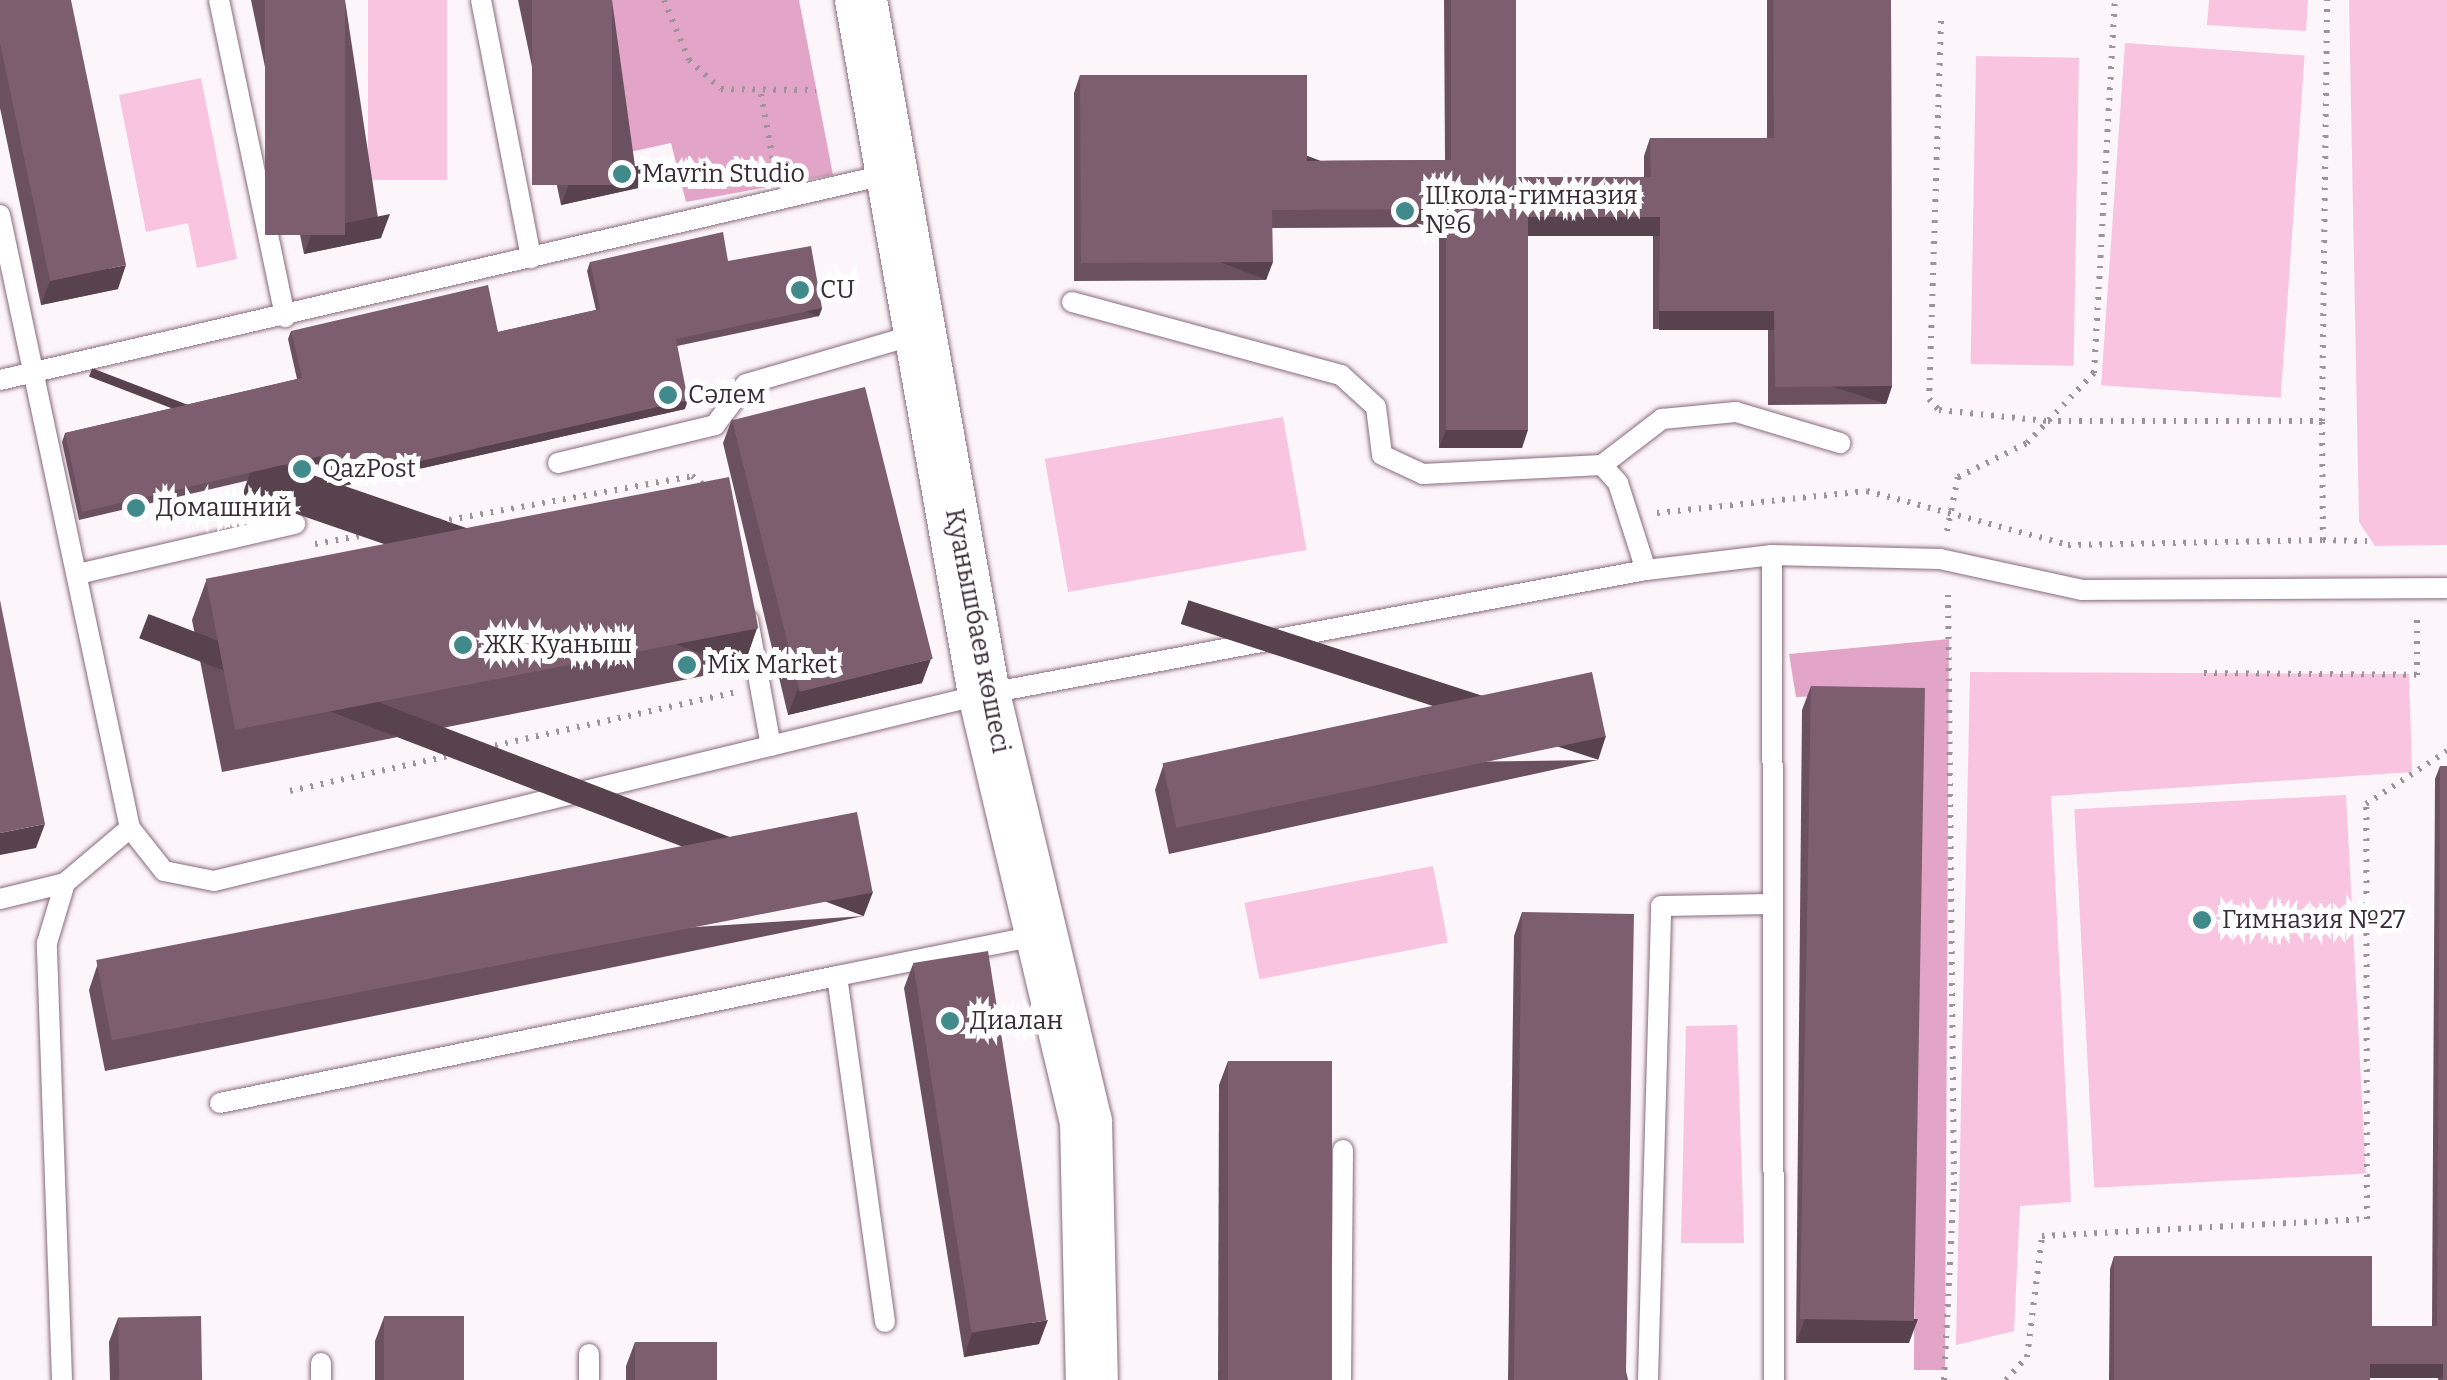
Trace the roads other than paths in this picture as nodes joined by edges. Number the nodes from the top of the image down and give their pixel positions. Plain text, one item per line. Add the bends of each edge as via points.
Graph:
1 (219, 0) edge
2 (481, 0) edge
3 (862, 0) edge
4 (895, 173) junction
5 (0, 215) edge
6 (531, 258) junction
7 (1072, 302) dead end
8 (285, 317) junction
9 (922, 332) junction
10 (38, 371) junction
11 (0, 380) edge
12 (1840, 443) dead end
13 (558, 464) dead end
14 (1602, 464) junction
15 (295, 524) dead end
16 (1772, 555) junction
17 (1646, 570) junction
18 (78, 574) junction
19 (2447, 588) edge
20 (743, 594) edge
21 (984, 694) junction
22 (770, 746) junction
23 (130, 828) junction
24 (65, 883) junction
25 (0, 900) edge
26 (1773, 904) junction
27 (1047, 934) junction
28 (836, 976) junction
29 (220, 1103) dead end
30 (1343, 1150) dead end
31 (886, 1322) dead end
32 (588, 1354) dead end
33 (62, 1380) edge
34 (588, 1380) edge
35 (1092, 1380) edge
36 (1342, 1380) edge
37 (1648, 1380) edge
38 (1777, 1380) edge

1 - 8 lane
2 - 6 lane
3 - 4 street, Қуанышбаев көшесі
4 - 6 lane
4 - 9 street, Қуанышбаев көшесі
5 - 10 lane
6 - 8 lane
7 - 14 lane via 1341,375 1376,407 1382,455 1423,474
8 - 10 lane
9 - 13 lane via 746,384 715,425
9 - 21 street, Қуанышбаев көшесі
10 - 11 lane
10 - 18 lane
12 - 14 lane via 1736,412 1662,419
14 - 17 lane via 1629,516
15 - 18 lane
16 - 17 lane
16 - 19 lane via 1940,559 2082,590
16 - 26 lane
17 - 21 lane
18 - 23 lane
20 - 22 lane
21 - 22 lane
21 - 27 street, Қуанышбаев көшесі
22 - 23 lane via 214,881 164,871
23 - 24 lane
24 - 25 lane
24 - 33 lane via 47,943
26 - 37 lane via 1661,906
26 - 38 lane
27 - 28 lane
27 - 35 street, Қуанышбаев көшесі via 1086,1122
28 - 29 lane
28 - 31 lane
30 - 36 lane
32 - 34 lane

